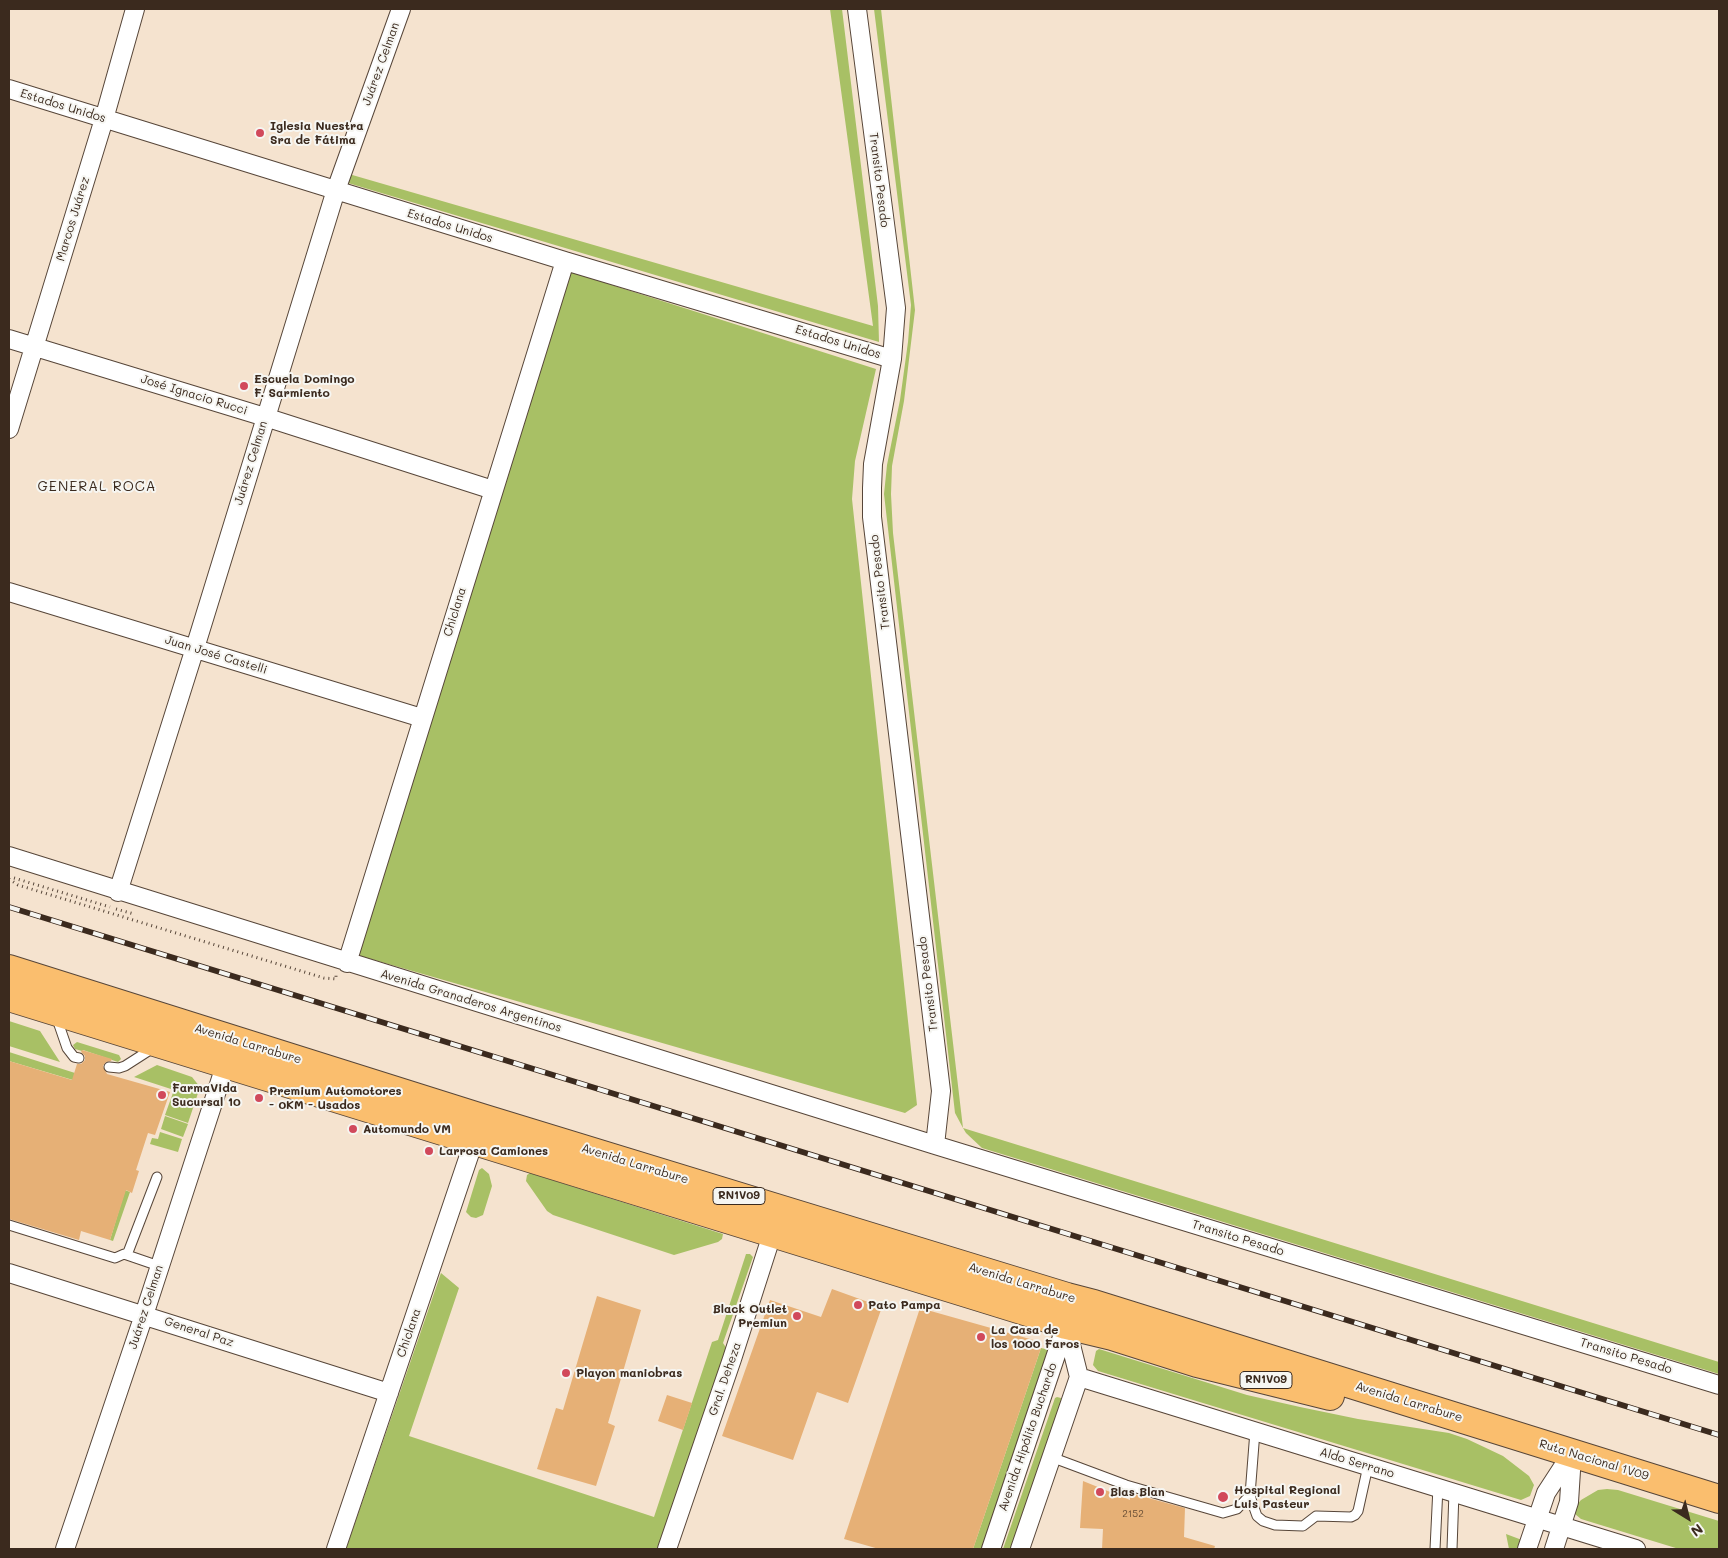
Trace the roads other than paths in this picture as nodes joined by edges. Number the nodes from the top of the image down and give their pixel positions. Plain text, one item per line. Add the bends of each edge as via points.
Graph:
1 (135, 9) edge
2 (401, 9) edge
3 (857, 9) edge
4 (9, 90) edge
5 (104, 119) junction
6 (336, 190) junction
7 (565, 261) junction
8 (9, 339) edge
9 (34, 347) junction
10 (892, 359) junction
11 (265, 417) junction
12 (9, 429) edge
13 (493, 490) junction
14 (9, 592) edge
15 (195, 648) junction
16 (422, 718) junction
17 (9, 856) edge
18 (118, 892) junction
19 (347, 963) junction
20 (9, 969) edge
21 (9, 997) edge
22 (54, 1011) junction
23 (160, 1043) junction
24 (79, 1058) dead end
25 (226, 1064) junction
26 (109, 1067) dead end
27 (478, 1129) junction
28 (935, 1145) junction
29 (157, 1176) dead end
30 (776, 1221) junction
31 (9, 1225) edge
32 (128, 1255) junction
33 (159, 1266) junction
34 (9, 1273) edge
35 (1067, 1298) junction
36 (144, 1315) junction
37 (1066, 1325) junction
38 (1079, 1377) junction
39 (1719, 1385) edge
40 (389, 1393) junction
41 (1469, 1421) junction
42 (1255, 1431) junction
43 (1572, 1453) junction
44 (1051, 1457) junction
45 (1368, 1466) junction
46 (1446, 1490) junction
47 (1250, 1495) junction
48 (1719, 1499) edge
49 (1537, 1518) junction
50 (1562, 1526) junction
51 (65, 1549) edge
52 (336, 1549) edge
53 (667, 1549) edge
54 (991, 1549) edge
55 (1020, 1549) edge
56 (1435, 1549) edge
57 (1452, 1549) edge
58 (1527, 1549) edge
59 (1554, 1549) edge
60 (1636, 1549) edge

1 - 5 street, Marcos Juárez
2 - 6 street, Juárez Celman
3 - 10 street, Transito Pesado via 896,308
4 - 5 street, Estados Unidos
5 - 6 street, Estados Unidos
5 - 9 street, Marcos Juárez
6 - 7 street, Estados Unidos
6 - 11 street, Juárez Celman
7 - 10 street, Estados Unidos
7 - 13 street, Chiclana
8 - 9 street, José Ignacio Rucci
9 - 11 street, José Ignacio Rucci
9 - 12 street, Marcos Juárez
10 - 28 street, Transito Pesado via 873,464 872,517 941,1091
11 - 13 street, José Ignacio Rucci
11 - 15 street, Juárez Celman
13 - 16 street, Chiclana
14 - 15 street, Juan José Castelli
15 - 16 street, Juan José Castelli
15 - 18 street, Juárez Celman
16 - 19 street, Chiclana
17 - 18 street, Avenida Granaderos Argentinos
18 - 19 street, Avenida Granaderos Argentinos
19 - 28 street, Avenida Granaderos Argentinos
20 - 27 main road, Avenida Larrabure / RN1V09
21 - 22 main road, Avenida Larrabure / RN1V09
22 - 23 main road, Avenida Larrabure / RN1V09
22 - 24 lane via 67,1048
23 - 25 main road, Avenida Larrabure / RN1V09
23 - 26 lane via 125,1066
25 - 27 main road, Avenida Larrabure / RN1V09
25 - 33 street, Juárez Celman
27 - 30 main road, Avenida Larrabure / RN1V09
27 - 40 street, Chiclana
28 - 39 street, Transito Pesado
29 - 32 lane
30 - 35 main road, Avenida Larrabure / RN1V09
30 - 37 main road, Avenida Larrabure / RN1V09
30 - 53 street, Gral. Deheza
31 - 32 lane via 115,1258
32 - 33 lane
33 - 36 street, Juárez Celman
34 - 36 street, General Paz
35 - 37 street
35 - 41 main road, Avenida Larrabure / RN1V09
36 - 40 street, General Paz
36 - 51 street, Juárez Celman
37 - 38 street
37 - 41 main road, Avenida Larrabure / RN1V09 via 1197,1363 1352,1401
37 - 54 street, Avenida Hipólito Buchardo
38 - 42 street, Aldo Serrano
38 - 44 street
40 - 52 street, Chiclana
41 - 43 main road, Ruta Nacional 1V09 / RN1V09
42 - 45 street, Aldo Serrano
42 - 47 lane
43 - 48 main road, Ruta Nacional 1V09 / RN1V09
43 - 49 street via 1546,1493
43 - 50 street via 1569,1502
44 - 47 lane via 1126,1485 1223,1513 1237,1509
44 - 55 street
45 - 46 street, Aldo Serrano
45 - 47 lane via 1358,1511 1351,1517 1316,1516 1303,1526 1275,1525 1257,1516
46 - 49 street, Aldo Serrano
46 - 56 lane
46 - 57 lane
49 - 50 street, Aldo Serrano
49 - 58 street
50 - 59 street
50 - 60 street, Aldo Serrano

